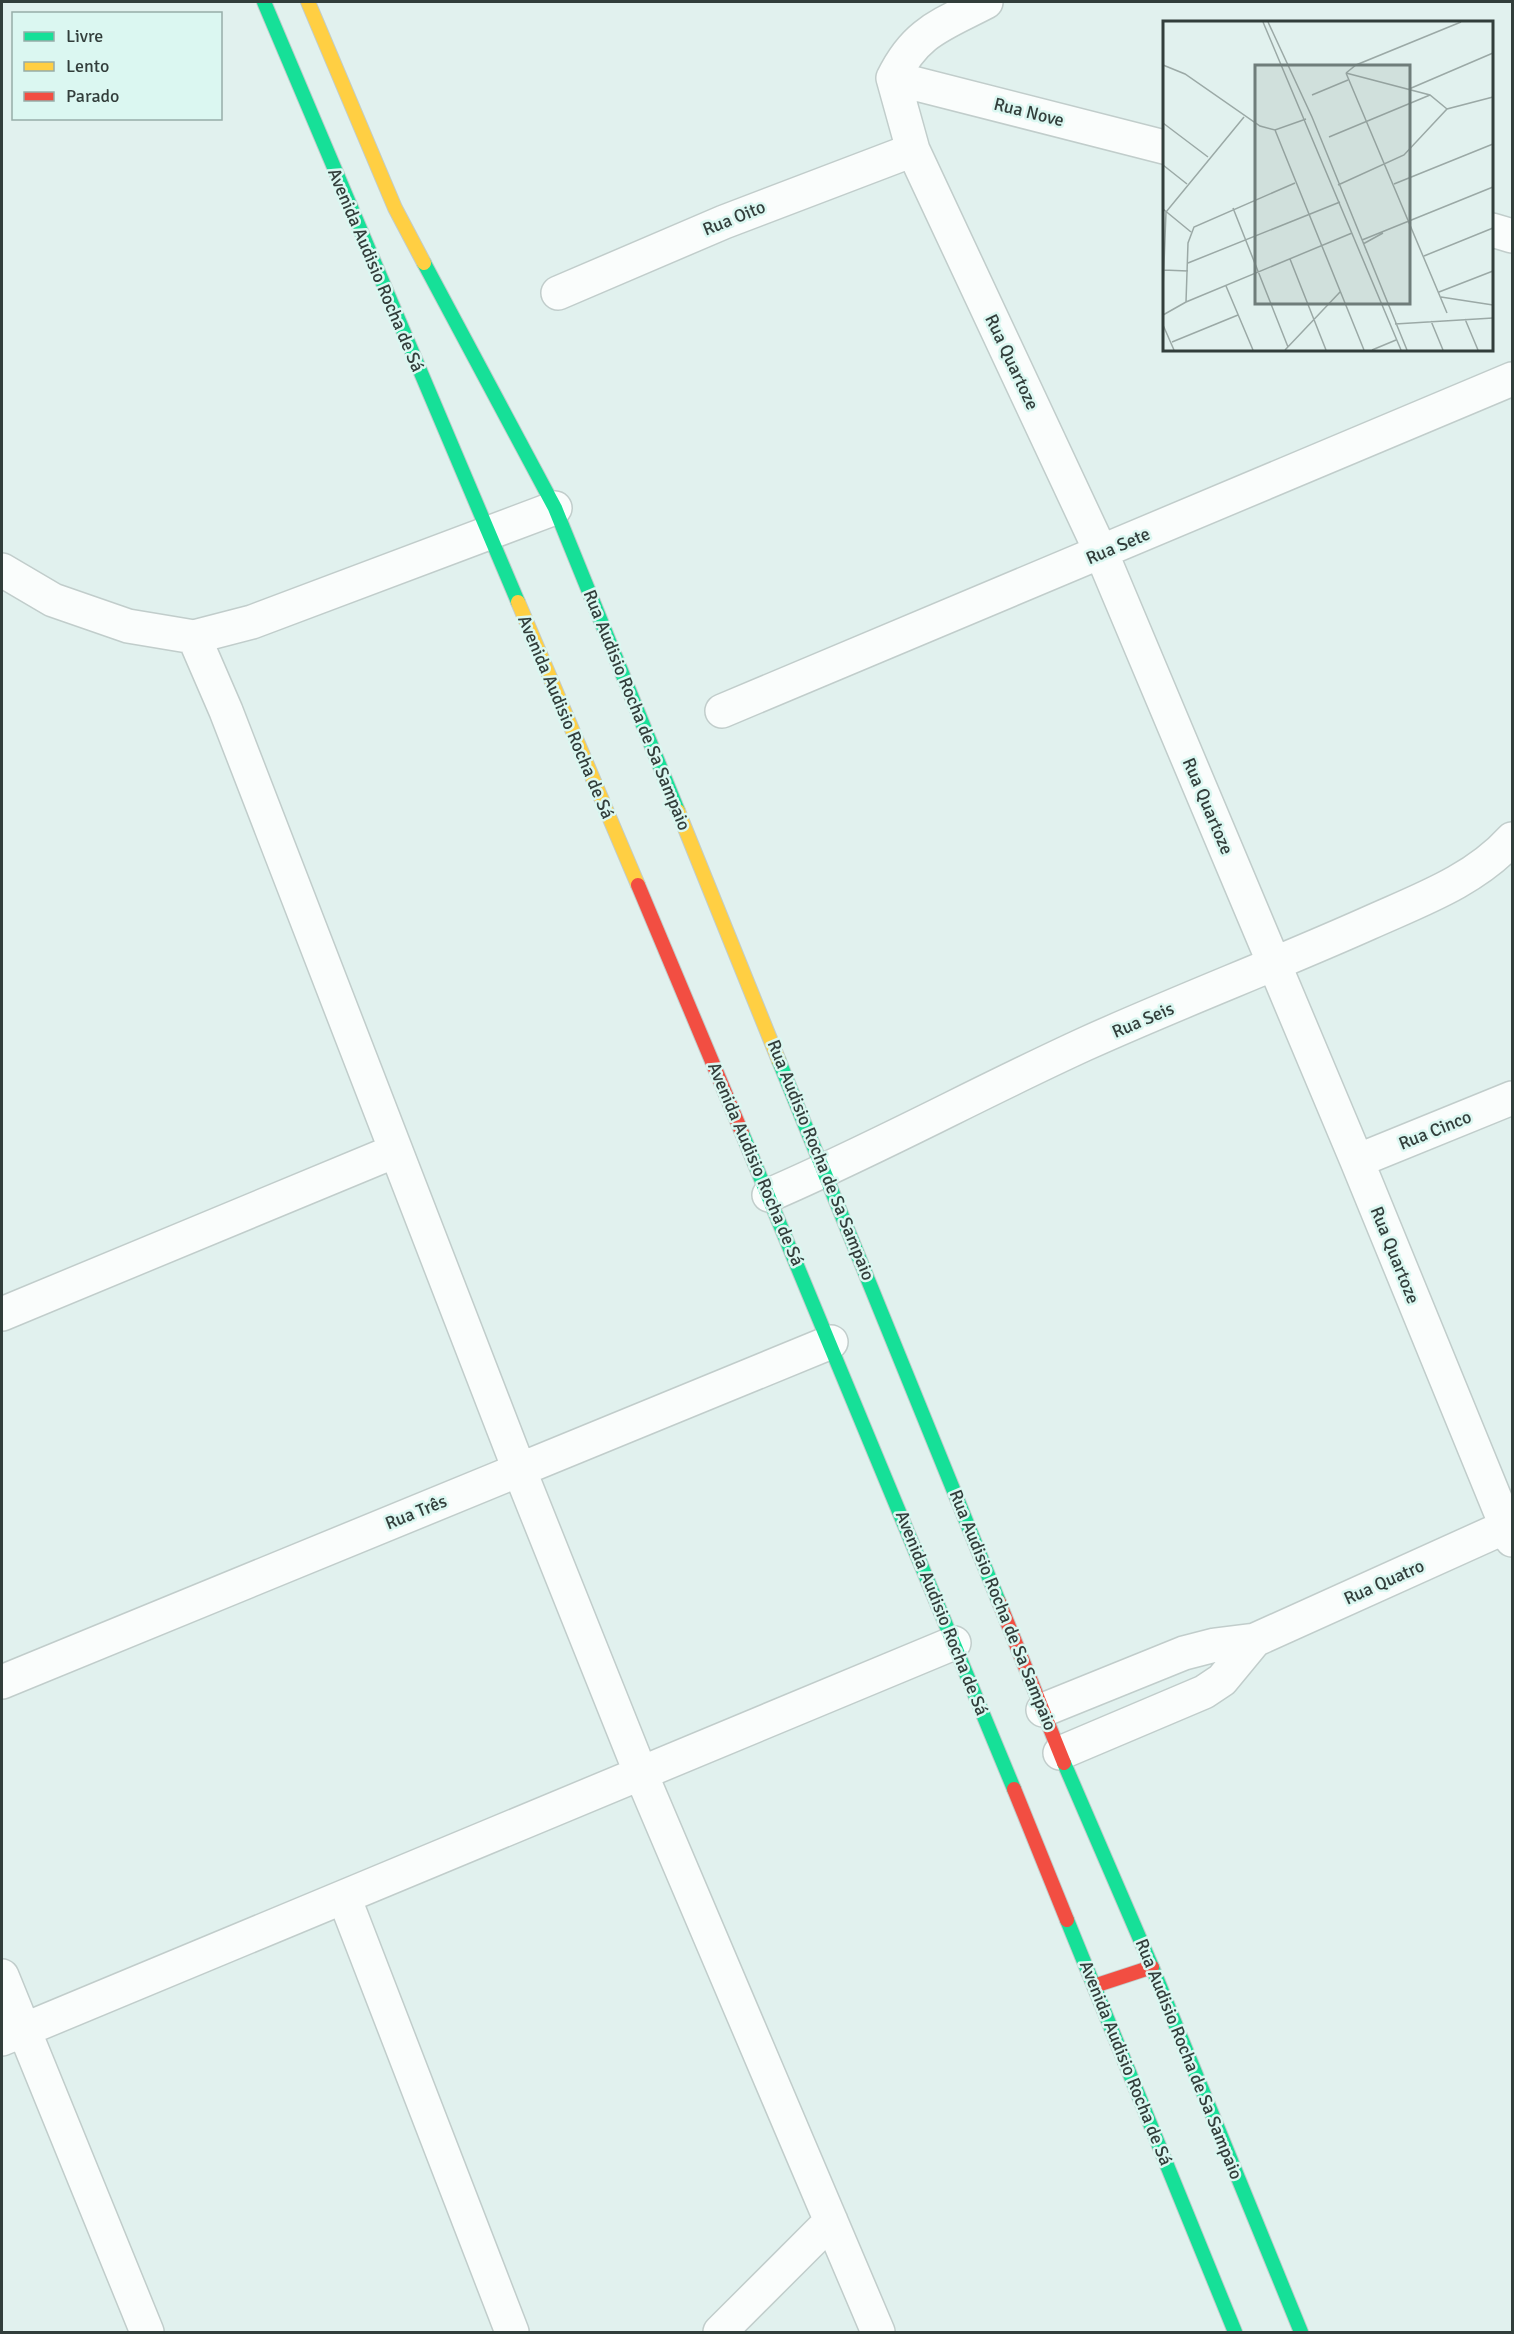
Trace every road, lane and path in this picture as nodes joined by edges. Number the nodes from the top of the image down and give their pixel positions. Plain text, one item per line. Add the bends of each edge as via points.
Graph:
1 (264, 2) edge
2 (308, 2) edge
3 (986, 2) edge
4 (893, 78) junction
5 (1163, 147) edge
6 (913, 150) junction
7 (558, 293) dead end
8 (1512, 379) edge
9 (555, 508) junction
10 (489, 534) junction
11 (1101, 552) junction
12 (2, 570) edge
13 (194, 637) junction
14 (722, 711) dead end
15 (1512, 839) edge
16 (1275, 965) junction
17 (1512, 1098) edge
18 (395, 1151) junction
19 (1357, 1161) junction
20 (826, 1171) junction
21 (769, 1195) junction
22 (2, 1314) edge
23 (831, 1342) junction
24 (519, 1469) junction
25 (1511, 1530) edge
26 (1255, 1640) junction
27 (954, 1643) junction
28 (2, 1682) edge
29 (1043, 1710) junction
30 (1060, 1753) junction
31 (641, 1774) junction
32 (344, 1897) junction
33 (1152, 1967) junction
34 (2, 1977) edge
35 (1094, 1986) junction
36 (12, 2035) edge
37 (831, 2221) junction
38 (147, 2332) edge
39 (512, 2332) edge
40 (720, 2332) edge
41 (878, 2332) edge
42 (1235, 2332) edge
43 (1301, 2332) edge

1 - 10 street, Avenida Audisio Rocha de Sá
2 - 9 street, Rua Audisio Rocha de Sa Sampaio via 395,208
3 - 4 street via 920,38 905,54
4 - 5 street, Rua Nove
4 - 6 street, Rua Quartoze
6 - 7 street, Rua Oito via 724,222
6 - 11 street, Rua Quartoze
8 - 11 street, Rua Sete
9 - 10 street
9 - 20 street, Rua Audisio Rocha de Sa Sampaio
10 - 13 street via 252,622
10 - 21 street, Avenida Audisio Rocha de Sá
11 - 14 street, Rua Sete
11 - 16 street, Rua Quartoze
12 - 13 street via 64,603 128,626
13 - 18 street
15 - 16 street, Rua Seis via 1499,854 1458,882
16 - 19 street, Rua Quartoze
16 - 20 street, Rua Seis via 1085,1044
17 - 19 street, Rua Cinco
18 - 22 street
18 - 24 street
19 - 25 street, Rua Quartoze
20 - 21 street, Rua Seis
20 - 29 street, Rua Audisio Rocha de Sa Sampaio
21 - 23 street, Avenida Audisio Rocha de Sá
23 - 24 street, Rua Três
23 - 27 street, Avenida Audisio Rocha de Sá
24 - 28 street, Rua Três
24 - 31 street
25 - 26 street, Rua Quatro
26 - 29 street, Rua Quatro via 1184,1653
26 - 30 street, Rua Quatro via 1222,1680 1204,1692
27 - 31 street
27 - 35 street, Avenida Audisio Rocha de Sá
29 - 30 street, Rua Audisio Rocha de Sa Sampaio
30 - 33 street, Rua Audisio Rocha de Sa Sampaio
31 - 32 street
31 - 37 street
32 - 36 street
32 - 39 street
33 - 35 street
33 - 43 street, Rua Audisio Rocha de Sa Sampaio
34 - 36 street
35 - 42 street, Avenida Audisio Rocha de Sá
36 - 38 street
37 - 40 street
37 - 41 street

